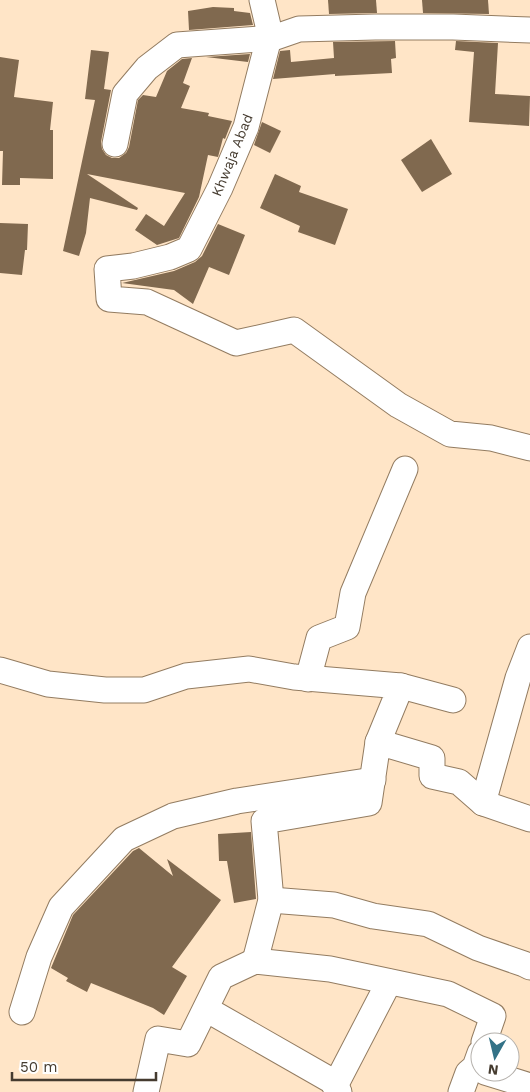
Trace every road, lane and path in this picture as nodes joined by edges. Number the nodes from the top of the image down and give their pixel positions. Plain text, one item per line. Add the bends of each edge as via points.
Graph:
1 (262, 0) edge
2 (530, 30) edge
3 (269, 38) junction
4 (115, 144) dead end
5 (530, 448) edge
6 (405, 469) dead end
7 (530, 647) edge
8 (0, 670) edge
9 (308, 679) junction
10 (401, 686) junction
11 (453, 700) dead end
12 (378, 742) junction
13 (373, 780) junction
14 (484, 803) junction
15 (530, 819) edge
16 (271, 900) junction
17 (255, 961) junction
18 (530, 968) edge
19 (389, 982) junction
20 (206, 1009) junction
21 (22, 1012) dead end
22 (487, 1032) edge
23 (470, 1071) edge
24 (337, 1089) edge
25 (146, 1092) edge
26 (461, 1092) edge

1 - 3 street, Khwaja Abad
2 - 3 street via 308,28
3 - 4 street via 177,45 147,68 125,94
3 - 5 street, Khwaja Abad via 246,127 189,249 170,257 107,269 109,299 148,302 236,343 294,330 398,404 450,434 491,438
6 - 9 street via 353,593 347,627 319,638
7 - 14 street via 518,678
8 - 9 street via 48,684 105,690 144,690 186,676 249,669
9 - 10 street
10 - 11 street
10 - 12 street
12 - 13 street
12 - 14 street via 432,758 432,776 459,782
13 - 16 street via 370,803 264,821
13 - 21 street via 228,803 173,816 124,839 60,907
14 - 15 street
16 - 17 street
16 - 18 street via 334,905 373,916 428,924
17 - 19 street via 330,969
17 - 20 street via 220,978
19 - 22 street via 448,994 493,1016
19 - 24 street
20 - 24 street via 332,1081
20 - 25 street via 188,1044 158,1039
23 - 26 street

